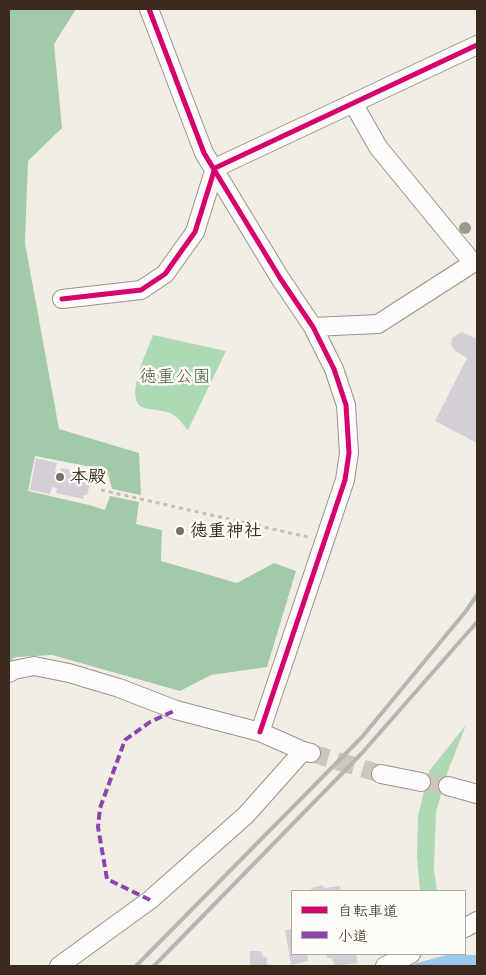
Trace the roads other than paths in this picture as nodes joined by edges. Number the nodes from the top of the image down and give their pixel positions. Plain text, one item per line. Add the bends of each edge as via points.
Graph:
1 (149, 9) edge
2 (477, 45) edge
3 (353, 103) junction
4 (215, 168) junction
5 (62, 299) dead end
6 (313, 327) junction
7 (9, 673) edge
8 (260, 732) junction
9 (381, 774) tunnel mouth
10 (421, 782) tunnel mouth
11 (448, 786) tunnel mouth
12 (477, 794) edge
13 (477, 921) edge
14 (466, 927) edge
15 (409, 955) edge
16 (59, 966) edge
17 (385, 966) edge

1 - 4 street via 204,153
2 - 3 street
3 - 4 street
3 - 6 street via 378,147 472,263 378,324
4 - 5 street via 195,232 165,274 141,290
4 - 6 street
6 - 8 street via 334,369 346,405 349,453 345,480 331,524
7 - 8 street via 34,666 69,674 119,688 176,710
8 - 16 street via 307,752 246,815 150,900
9 - 10 street
11 - 12 street
13 - 14 street
15 - 17 street

